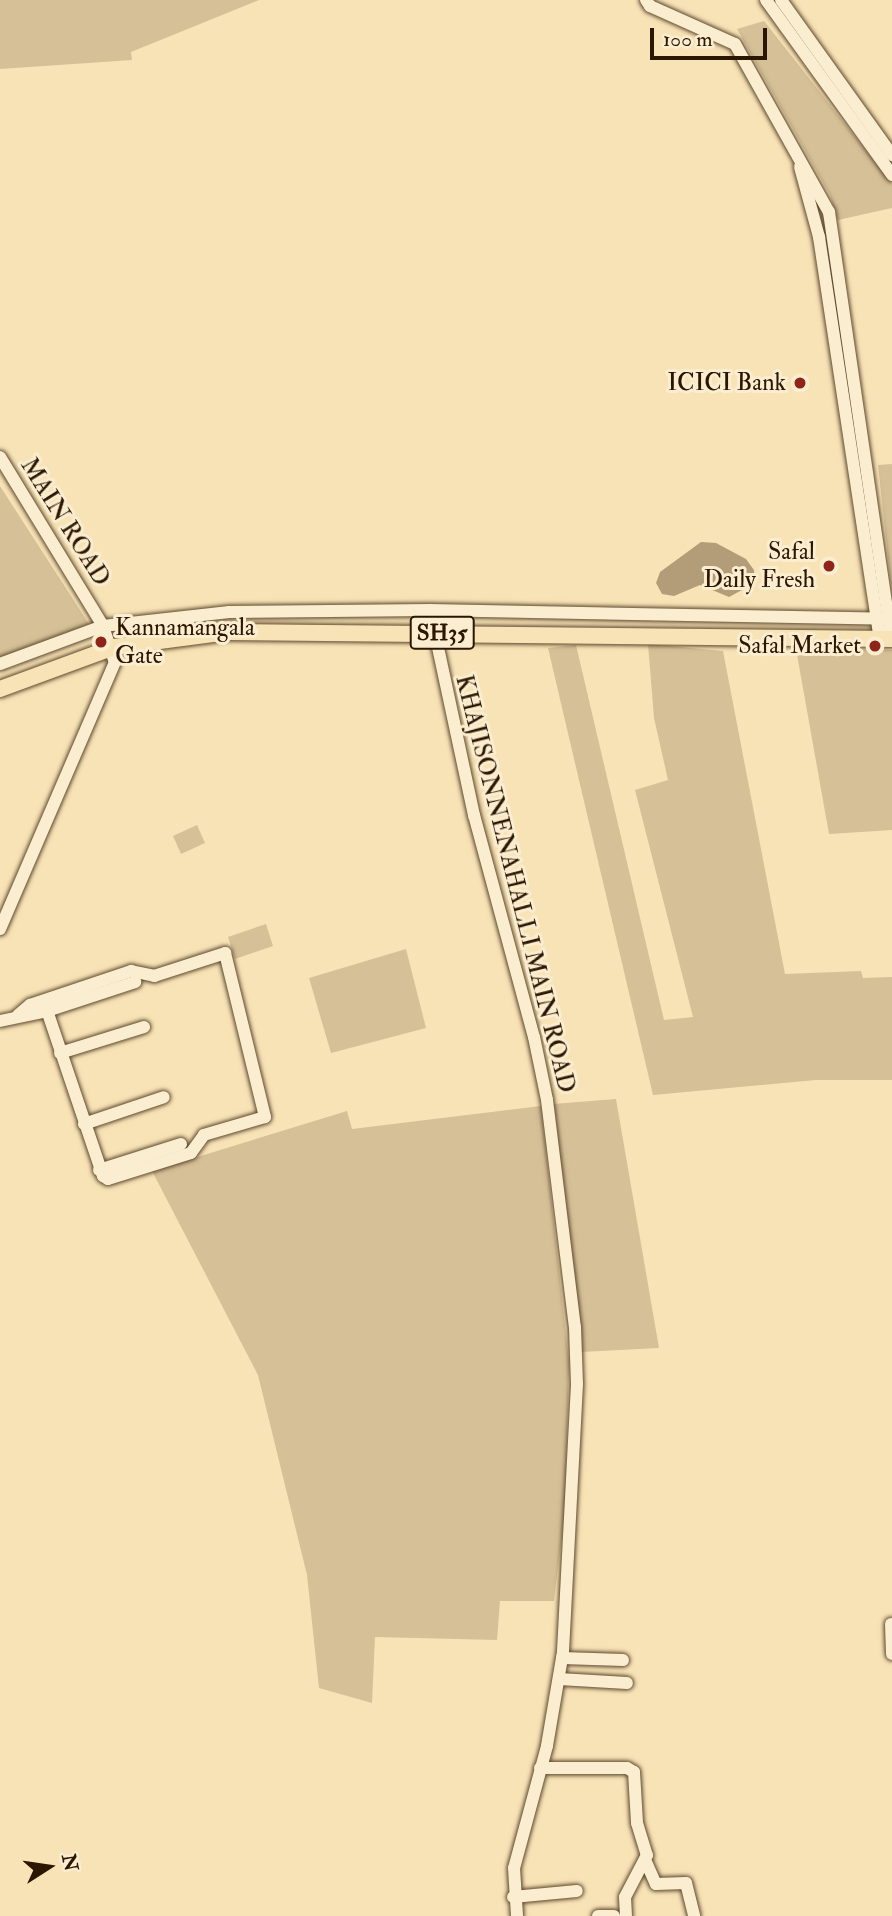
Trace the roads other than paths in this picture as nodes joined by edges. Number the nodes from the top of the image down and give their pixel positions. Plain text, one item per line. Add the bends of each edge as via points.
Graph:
1 (646, 0) edge
2 (766, 0) edge
3 (781, 0) edge
4 (892, 155) edge
5 (892, 175) edge
6 (0, 457) edge
7 (431, 623) junction
8 (886, 631) edge
9 (109, 637) junction
10 (0, 664) edge
11 (0, 677) edge
12 (0, 689) edge
13 (0, 929) edge
14 (135, 982) dead end
15 (47, 1011) junction
16 (18, 1015) junction
17 (0, 1021) edge
18 (144, 1027) dead end
19 (60, 1053) junction
20 (164, 1097) dead end
21 (84, 1124) junction
22 (181, 1144) dead end
23 (99, 1170) junction
24 (891, 1624) edge
25 (892, 1654) edge
26 (562, 1658) junction
27 (624, 1660) dead end
28 (559, 1679) junction
29 (627, 1683) dead end
30 (540, 1768) junction
31 (646, 1862) junction
32 (577, 1891) dead end
33 (513, 1897) junction
34 (517, 1916) edge
35 (598, 1916) edge
36 (614, 1916) edge
37 (626, 1916) edge
38 (694, 1916) edge

1 - 8 street via 650,6 735,44 801,161 820,237
2 - 5 street
3 - 4 street
6 - 9 street, MAIN ROAD
7 - 8 main road, SH35
7 - 8 street
7 - 9 main road, SH35
7 - 9 street via 229,612
7 - 26 street, KHAJISONNENAHALLI MAIN ROAD via 474,816 534,1037 559,1190 577,1384
9 - 10 street
9 - 11 main road, SH35
9 - 12 main road, SH35
9 - 13 street via 115,662
14 - 15 street
15 - 16 street
15 - 19 street
16 - 17 street
16 - 23 street via 30,1005 131,971 154,976 225,953 265,1116 204,1135 191,1153 108,1179
18 - 19 street
19 - 21 street
20 - 21 street
21 - 23 street
22 - 23 street
24 - 25 street
26 - 27 street
26 - 28 street, KHAJISONNENAHALLI MAIN ROAD
28 - 29 street
28 - 30 street, KHAJISONNENAHALLI MAIN ROAD
30 - 31 street via 631,1769
30 - 33 street, KHAJISONNENAHALLI MAIN ROAD via 514,1868
31 - 37 street via 625,1897
31 - 38 street via 656,1884 686,1883
32 - 33 street
33 - 34 street, KHAJISONNENAHALLI MAIN ROAD
35 - 36 street

